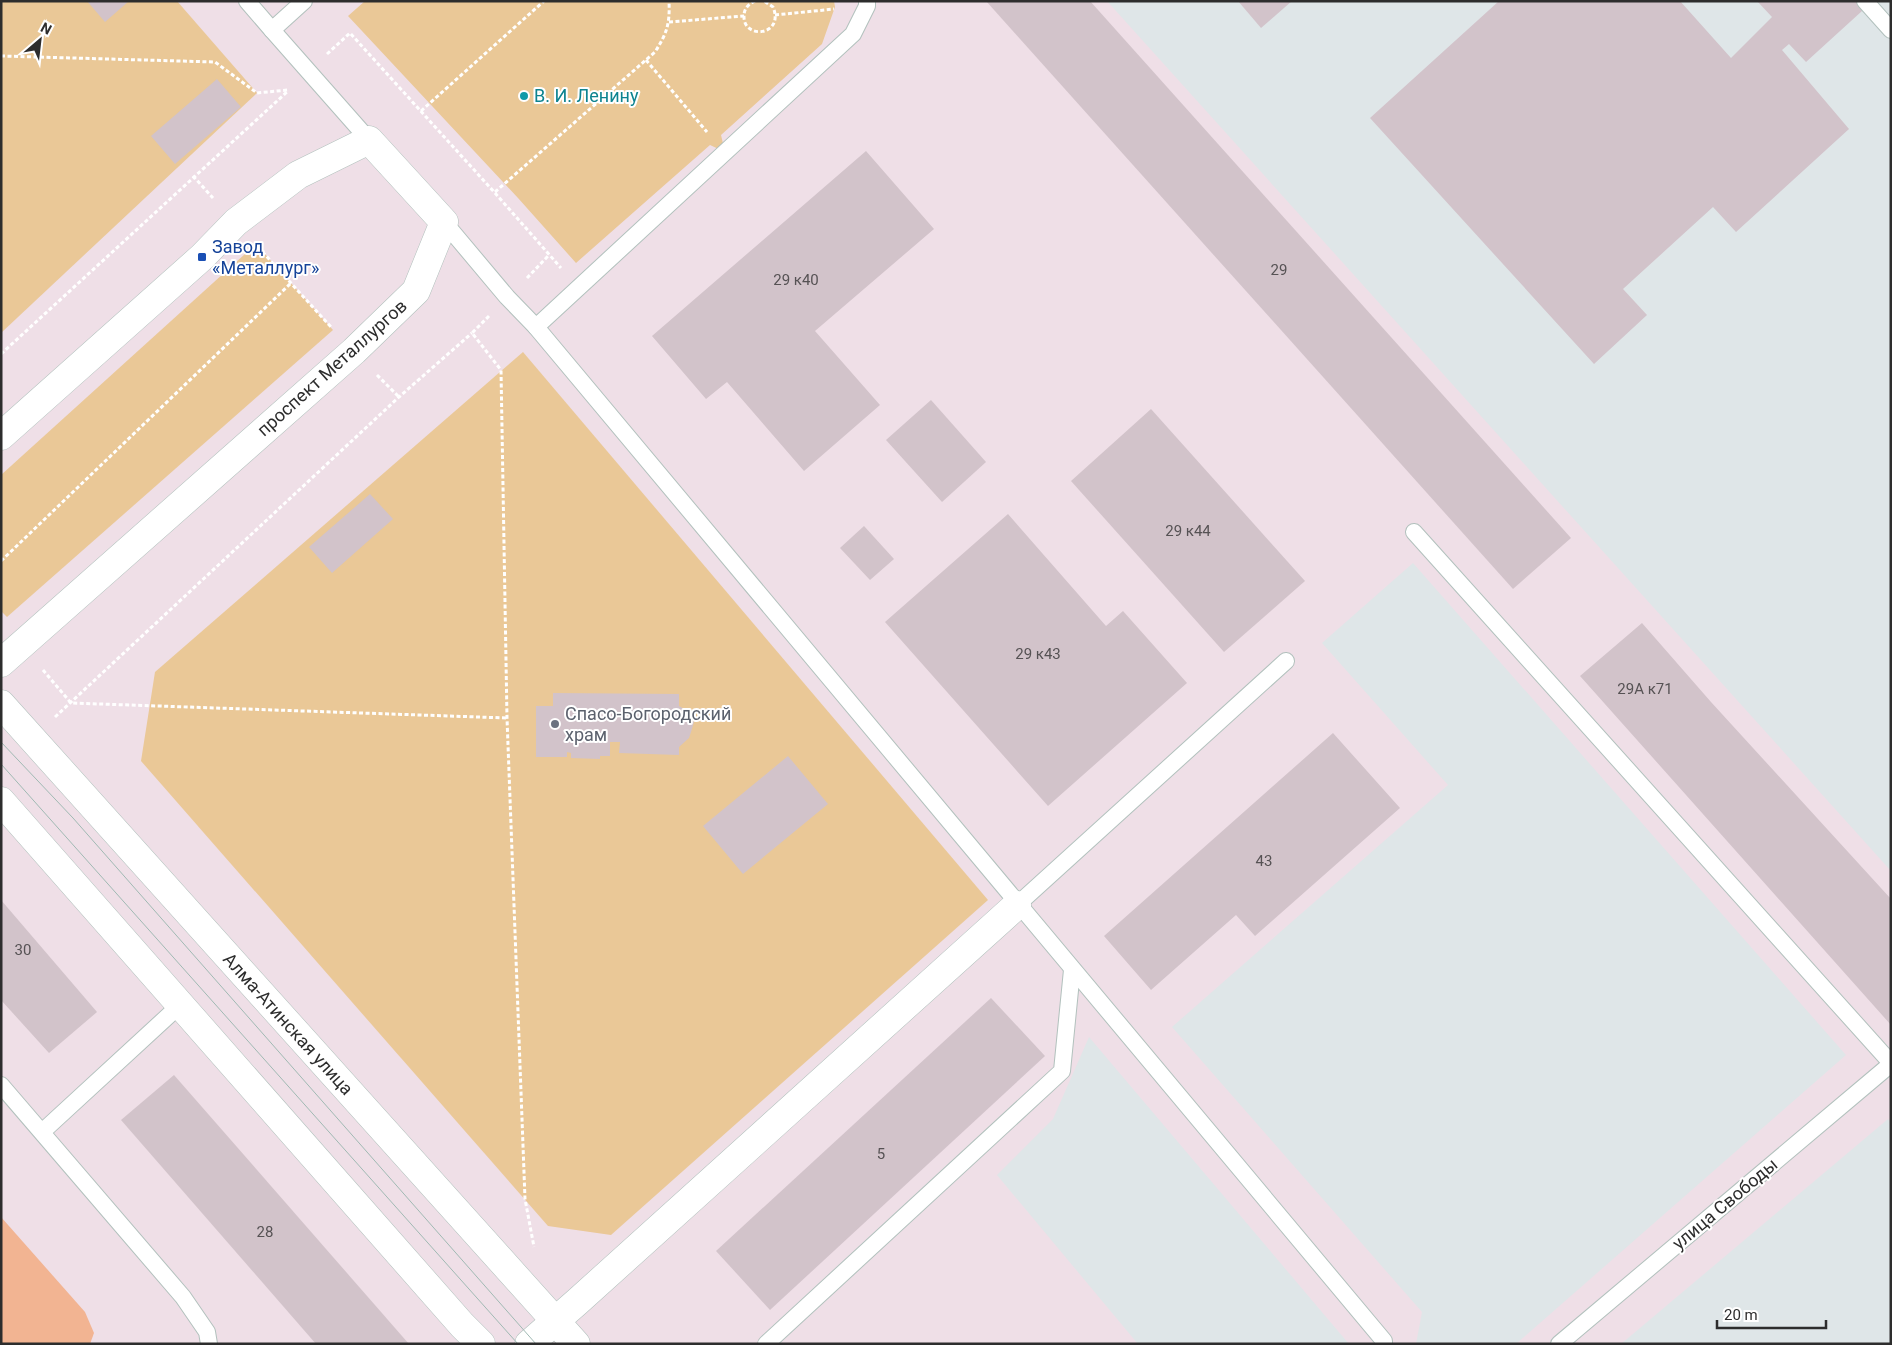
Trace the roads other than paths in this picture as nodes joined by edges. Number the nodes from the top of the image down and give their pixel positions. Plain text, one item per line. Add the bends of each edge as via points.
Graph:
1 (247, 1) edge
2 (304, 1) edge
3 (1865, 1) edge
4 (867, 4) edge
5 (272, 30) junction
6 (1891, 30) edge
7 (369, 140) junction
8 (444, 222) junction
9 (536, 327) junction
10 (1, 436) edge
11 (1414, 532) dead end
12 (1286, 660) dead end
13 (1, 663) edge
14 (1, 704) edge
15 (1, 801) edge
16 (1017, 905) junction
17 (1072, 970) junction
18 (180, 1005) junction
19 (1891, 1064) edge
20 (1, 1085) edge
21 (42, 1132) junction
22 (556, 1321) junction
23 (209, 1344) edge
24 (480, 1344) edge
25 (529, 1344) edge
26 (576, 1344) edge
27 (766, 1344) edge
28 (1384, 1344) edge
29 (1559, 1344) edge

1 - 5 lane
2 - 5 lane
3 - 6 lane
4 - 9 lane via 854,34
5 - 7 lane
7 - 8 street
7 - 10 street via 298,175 236,222 202,257
8 - 9 lane
8 - 13 street, проспект Металлургов via 416,291 354,351
9 - 16 lane
11 - 19 lane
12 - 16 lane
14 - 22 street, Алма-Атинская улица
15 - 18 street
16 - 17 lane
16 - 22 street
17 - 27 lane via 1062,1071
17 - 28 lane
18 - 21 lane
18 - 24 street
19 - 29 lane, улица Свободы
20 - 21 lane
21 - 23 lane via 183,1297 207,1332
22 - 25 street
22 - 26 street, Алма-Атинская улица

